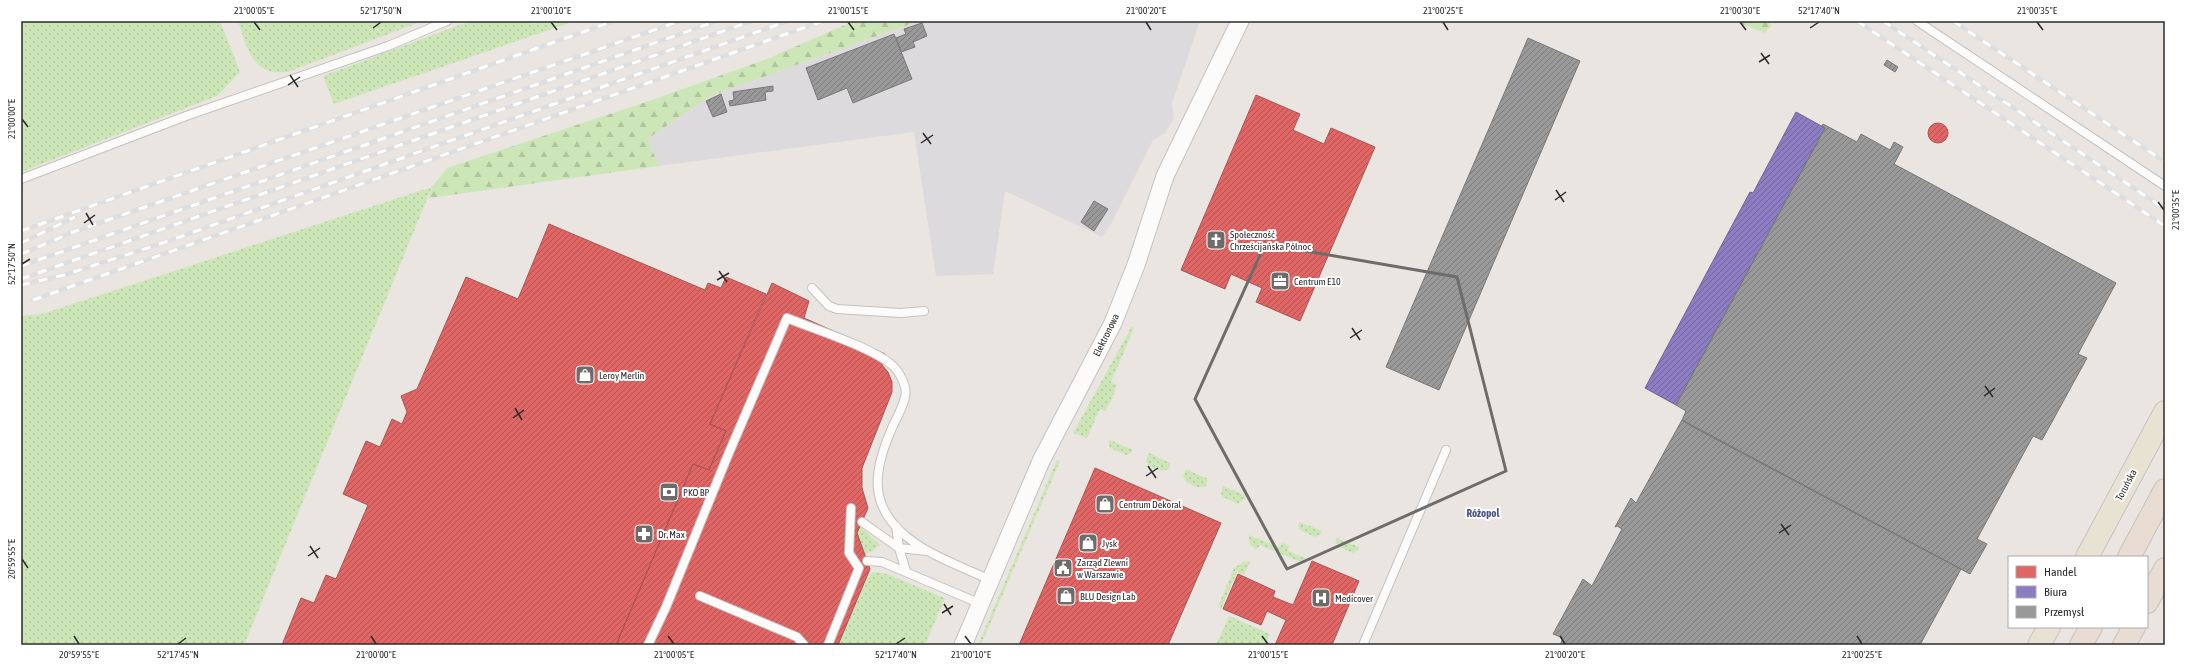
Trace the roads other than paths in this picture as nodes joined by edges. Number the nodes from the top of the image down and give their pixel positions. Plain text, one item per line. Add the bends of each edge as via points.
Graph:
1 (447, 21) edge
2 (1240, 21) edge
3 (1918, 21) edge
4 (21, 179) edge
5 (2165, 186) edge
6 (812, 288) dead end
7 (924, 311) dead end
8 (2165, 412) edge
9 (1446, 450) dead end
10 (2165, 490) edge
11 (852, 508) dead end
12 (862, 522) dead end
13 (896, 526) junction
14 (899, 548) junction
15 (932, 552) junction
16 (2088, 556) edge
17 (2130, 556) edge
18 (867, 561) dead end
19 (2165, 569) edge
20 (906, 571) junction
21 (990, 580) junction
22 (700, 596) dead end
23 (2148, 600) edge
24 (980, 604) junction
25 (2048, 628) edge
26 (2090, 628) edge
27 (2133, 628) edge
28 (648, 645) edge
29 (804, 645) edge
30 (828, 645) edge
31 (963, 645) edge
32 (1363, 645) edge
33 (2039, 645) edge
34 (2081, 645) edge
35 (2124, 645) edge

1 - 4 lane via 388,46 186,116
2 - 21 street, Elektronowa via 1165,176 1136,265 1113,323 1041,461
3 - 5 lane
6 - 7 lane via 829,306 837,309 901,313
8 - 16 main road, Toruńska
9 - 32 lane
10 - 17 highway
11 - 30 lane via 849,553 859,568
12 - 14 lane
13 - 14 lane
13 - 15 lane via 907,537
13 - 28 lane via 880,498 877,468 883,447 906,396 903,382 892,365 863,349 787,318
14 - 15 lane
14 - 20 lane
15 - 21 lane
18 - 20 lane via 882,562
19 - 23 highway
20 - 24 lane
21 - 24 street, Elektronowa
22 - 29 lane via 797,637
24 - 31 street, Elektronowa
25 - 33 main road
26 - 34 highway
27 - 35 highway

